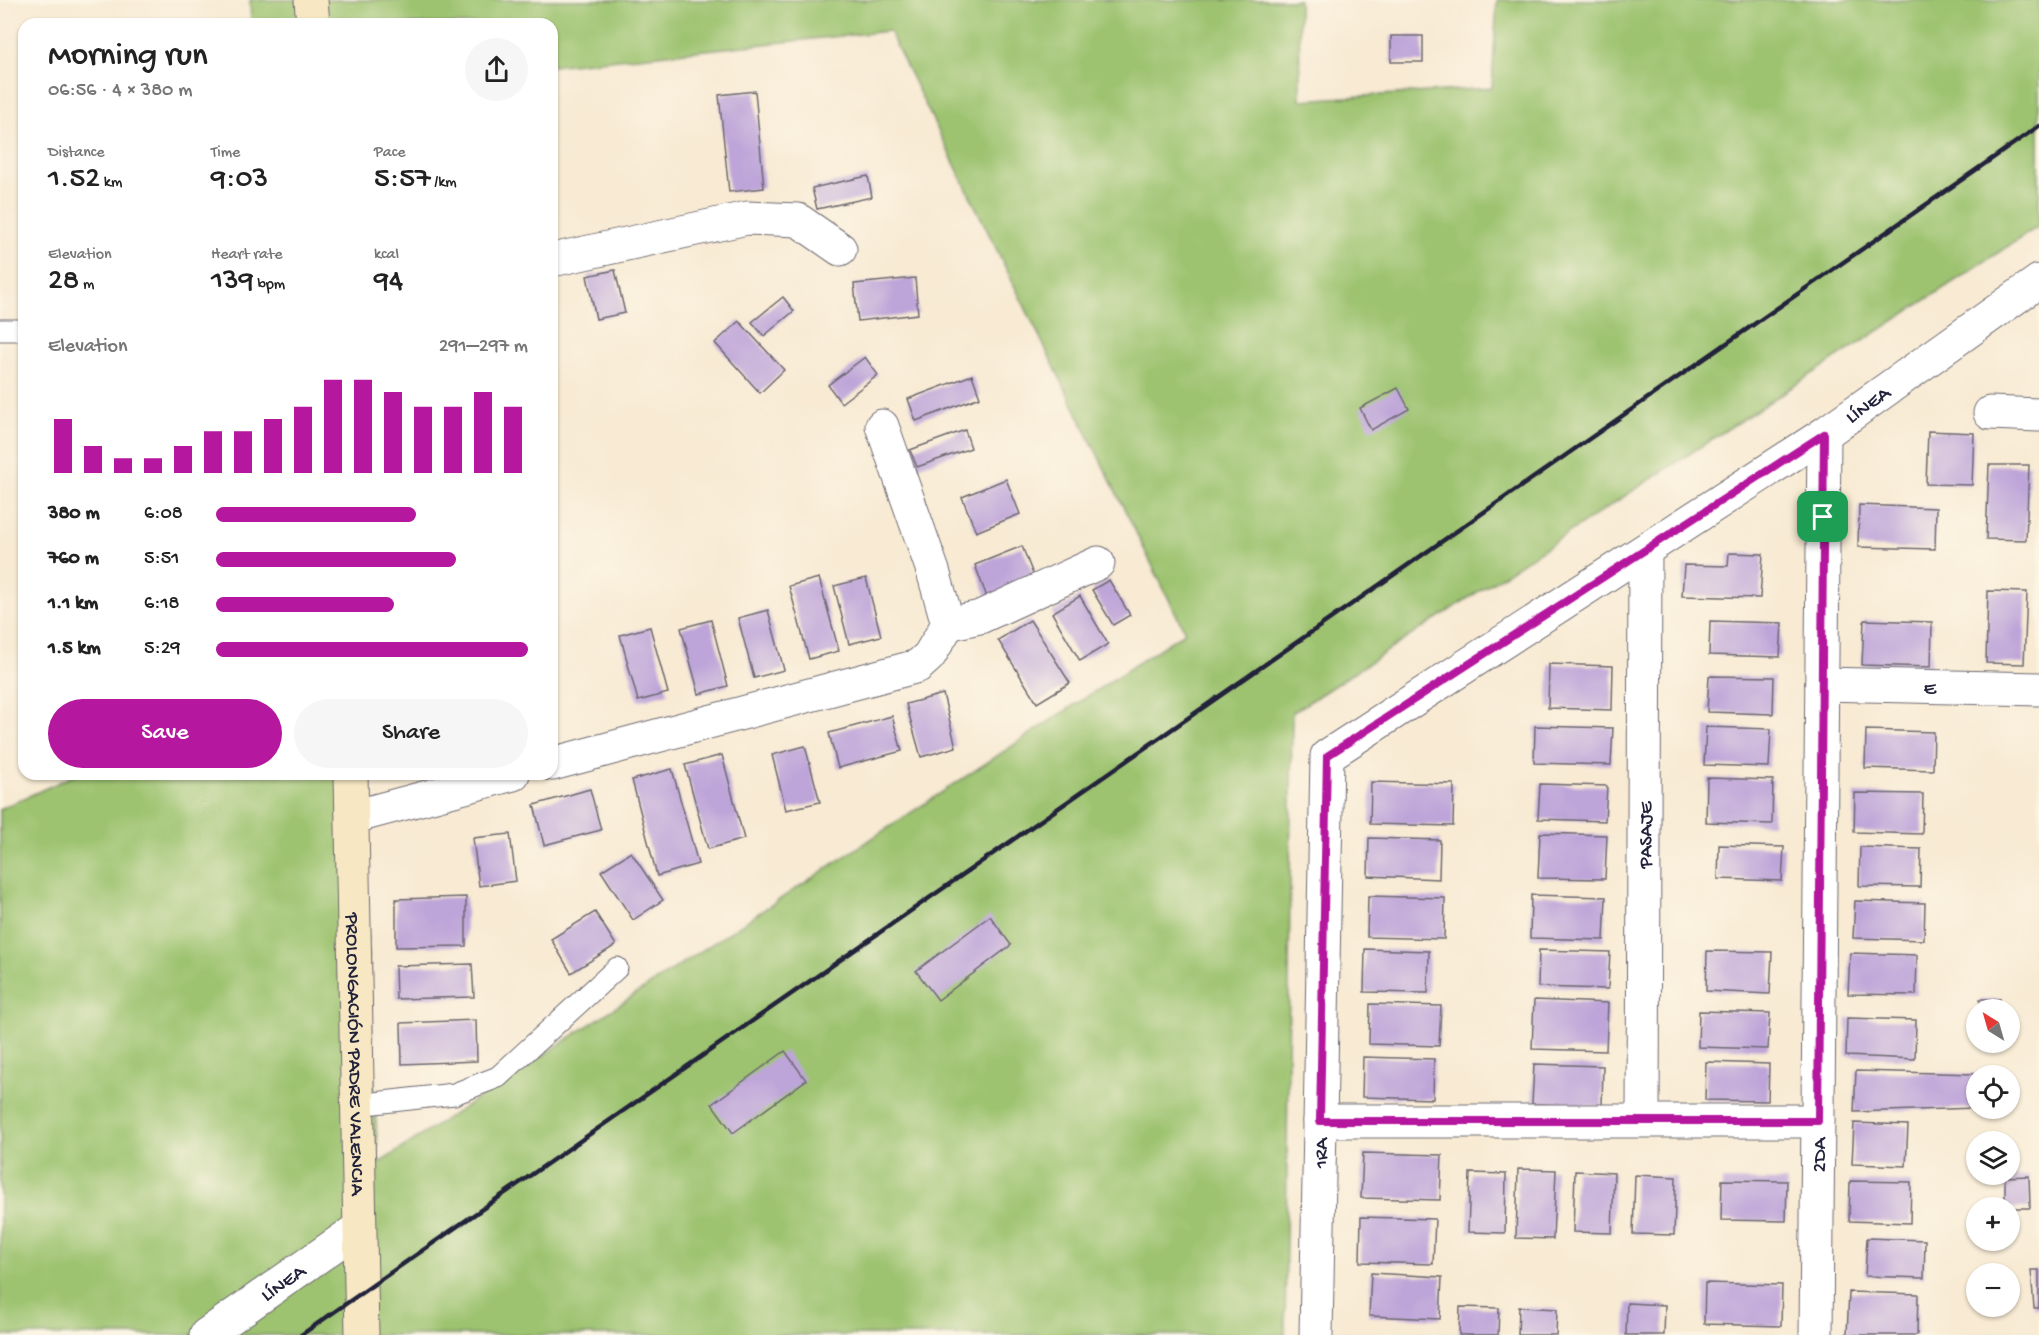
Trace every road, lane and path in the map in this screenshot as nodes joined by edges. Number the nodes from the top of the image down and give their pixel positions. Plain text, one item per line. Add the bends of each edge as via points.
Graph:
1 (311, 0) edge
2 (312, 18) edge
3 (840, 249) dead end
4 (558, 259) edge
5 (2039, 281) edge
6 (0, 330) edge
7 (18, 330) edge
8 (1990, 413) dead end
9 (2039, 415) edge
10 (882, 426) dead end
11 (1824, 434) junction
12 (1645, 550) junction
13 (1098, 563) dead end
14 (948, 624) junction
15 (1822, 684) junction
16 (2039, 689) edge
17 (1327, 756) joint
18 (558, 762) edge
19 (351, 780) edge
20 (491, 780) edge
21 (352, 817) junction
22 (617, 968) dead end
23 (357, 1105) junction
24 (1643, 1120) junction
25 (1320, 1121) junction
26 (1818, 1121) junction
27 (359, 1228) junction
28 (206, 1335) edge
29 (362, 1335) edge
30 (1316, 1335) edge
31 (1816, 1335) edge

1 - 2 street
3 - 4 street via 798,220 747,218
5 - 11 street, LÍNEA
6 - 7 lane
8 - 9 street
10 - 14 street
11 - 12 street, LÍNEA
11 - 15 street, 2DA
12 - 17 street, LÍNEA
12 - 24 street, PASAJE
13 - 14 street via 980,617
14 - 18 street via 929,656 918,666
15 - 16 street, E
15 - 26 street, 2DA
17 - 25 street, 1RA
19 - 21 street, PROLONGACIÓN PADRE VALENCIA
20 - 21 street
21 - 23 street, PROLONGACIÓN PADRE VALENCIA
22 - 23 lane via 498,1077 454,1094
23 - 27 street, PROLONGACIÓN PADRE VALENCIA
24 - 25 street
24 - 26 street
25 - 30 street, 1RA
26 - 31 street, 2DA
27 - 28 street, LÍNEA
27 - 29 street, PROLONGACIÓN PADRE VALENCIA

